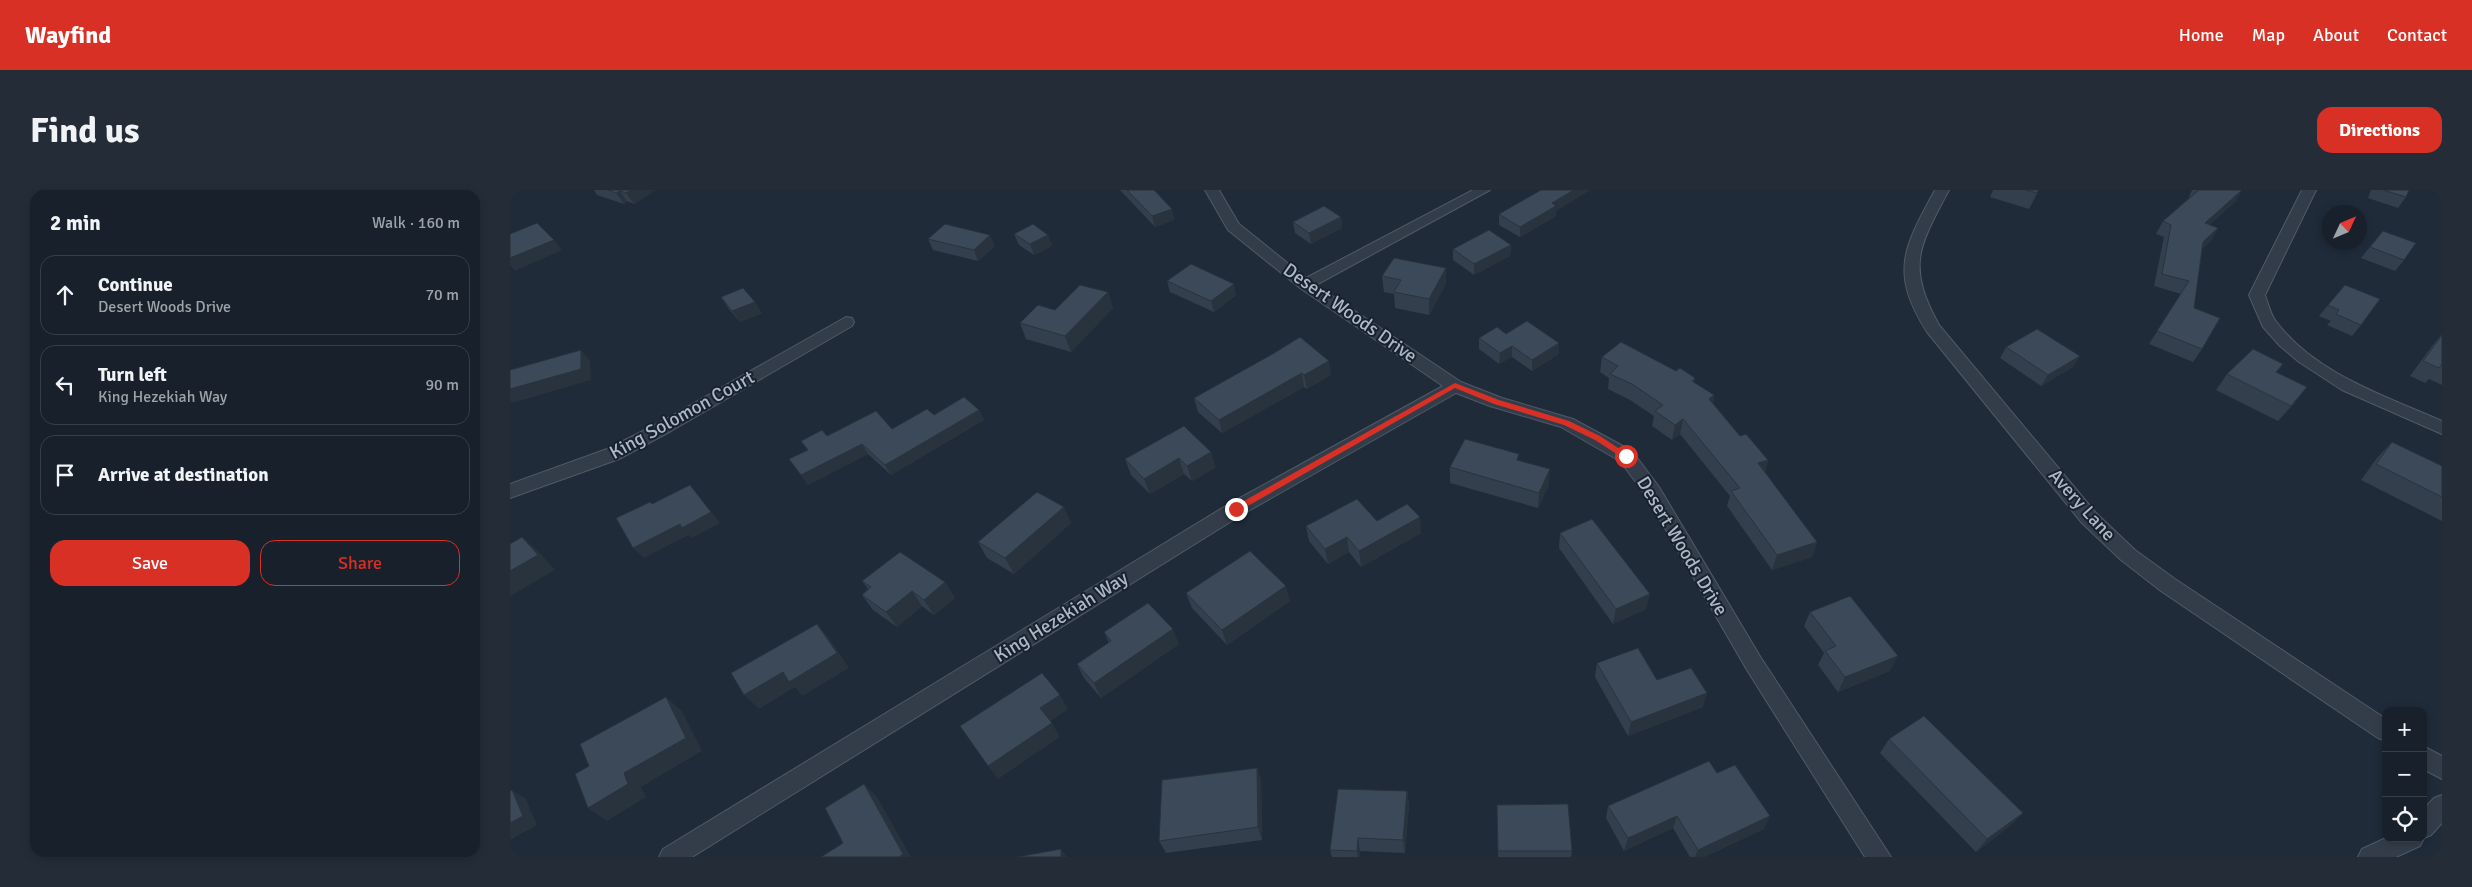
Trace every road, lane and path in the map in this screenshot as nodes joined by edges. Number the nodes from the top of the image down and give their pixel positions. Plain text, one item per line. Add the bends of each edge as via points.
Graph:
1 (1212, 190) edge
2 (1483, 190) edge
3 (1942, 190) edge
4 (2309, 190) edge
5 (1305, 285) junction
6 (846, 322) dead end
7 (1455, 386) junction
8 (2442, 428) edge
9 (510, 491) edge
10 (2382, 728) edge
11 (2427, 759) edge
12 (2442, 769) edge
13 (2442, 806) edge
14 (2427, 823) edge
15 (2403, 842) edge
16 (671, 857) edge
17 (1879, 857) edge
18 (2370, 857) edge

1 - 5 street, Desert Woods Drive via 1233,227
2 - 5 street
3 - 10 street, Avery Lane via 1923,226 1911,262 1917,298 1933,328 2088,518 2128,555 2168,585
4 - 8 street via 2298,220 2257,294 2268,322 2324,373
5 - 7 street, Desert Woods Drive
6 - 9 street, King Solomon Court via 613,454
7 - 16 street, King Hezekiah Way via 1236,509
7 - 17 street, Desert Woods Drive via 1567,423 1626,456 1653,492 1754,664
11 - 12 street
13 - 14 street
15 - 18 street

